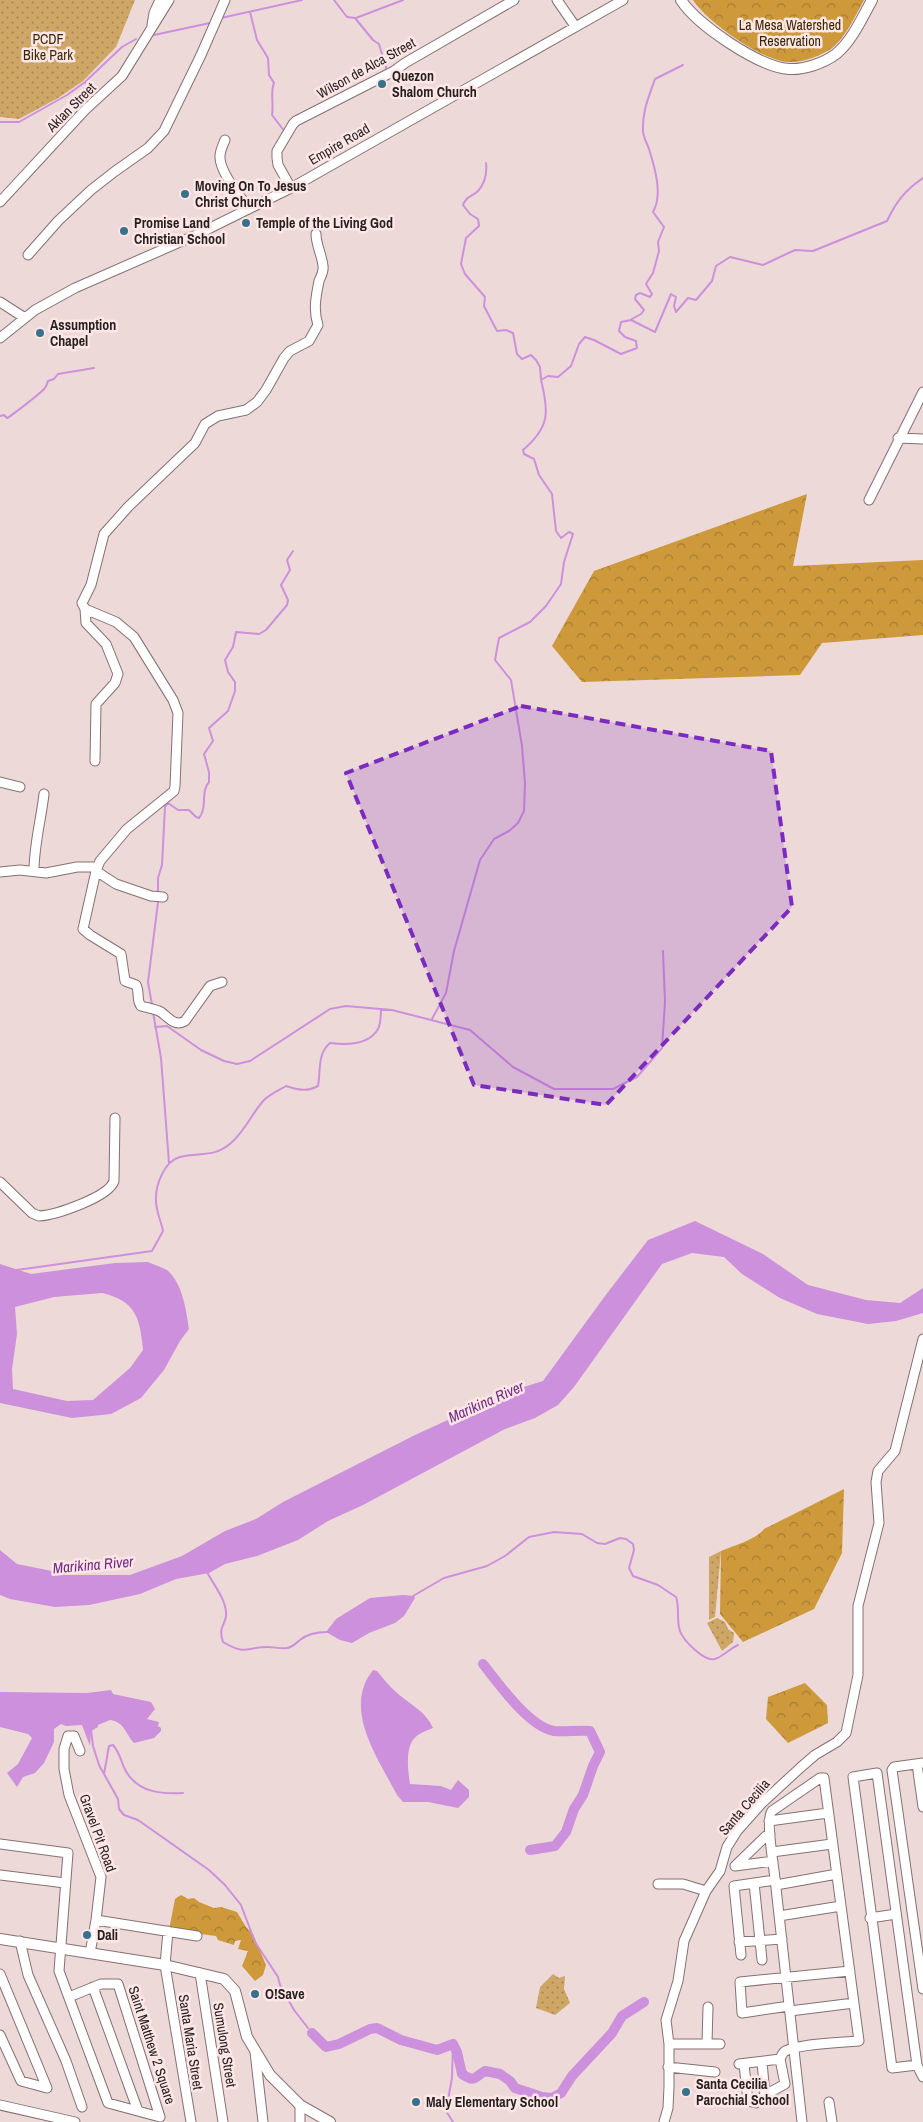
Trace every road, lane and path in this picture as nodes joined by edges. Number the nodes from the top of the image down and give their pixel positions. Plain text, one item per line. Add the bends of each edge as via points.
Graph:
1 (160, 0) edge
2 (169, 0) edge
3 (225, 0) edge
4 (514, 0) edge
5 (557, 0) edge
6 (623, 0) edge
7 (681, 0) edge
8 (872, 0) edge
9 (152, 25) junction
10 (575, 26) junction
11 (225, 140) dead end
12 (291, 188) junction
13 (0, 202) edge
14 (249, 208) junction
15 (316, 234) dead end
16 (28, 255) dead end
17 (0, 302) edge
18 (25, 318) junction
19 (0, 338) edge
20 (923, 392) edge
21 (898, 438) junction
22 (923, 439) edge
23 (869, 500) dead end
24 (85, 609) junction
25 (95, 761) dead end
26 (0, 782) edge
27 (20, 787) dead end
28 (44, 794) dead end
29 (96, 869) junction
30 (34, 871) junction
31 (0, 872) edge
32 (163, 897) dead end
33 (222, 982) dead end
34 (115, 1118) dead end
35 (0, 1182) edge
36 (923, 1339) edge
37 (80, 1751) dead end
38 (920, 1764) edge
39 (923, 1807) edge
40 (828, 1813) junction
41 (769, 1821) junction
42 (770, 1834) junction
43 (0, 1844) edge
44 (832, 1844) junction
45 (773, 1857) junction
46 (837, 1874) junction
47 (0, 1876) edge
48 (776, 1882) junction
49 (65, 1883) junction
50 (754, 1883) junction
51 (658, 1884) dead end
52 (706, 1891) junction
53 (841, 1906) junction
54 (896, 1914) junction
55 (779, 1916) junction
56 (870, 1918) junction
57 (96, 1920) junction
58 (168, 1931) junction
59 (198, 1936) dead end
60 (0, 1939) edge
61 (782, 1939) junction
62 (20, 1941) junction
63 (739, 1942) junction
64 (760, 1942) junction
65 (61, 1948) junction
66 (90, 1953) junction
67 (741, 1955) dead end
68 (762, 1960) dead end
69 (165, 1966) junction
70 (850, 1971) junction
71 (200, 1973) junction
72 (0, 1974) edge
73 (786, 1979) junction
74 (93, 1987) junction
75 (923, 1989) edge
76 (69, 1998) junction
77 (854, 2003) junction
78 (708, 2007) dead end
79 (789, 2009) junction
80 (0, 2035) edge
81 (708, 2043) junction
82 (669, 2044) junction
83 (720, 2044) dead end
84 (794, 2049) junction
85 (255, 2052) junction
86 (780, 2059) junction
87 (762, 2062) junction
88 (917, 2065) junction
89 (668, 2067) junction
90 (715, 2072) dead end
91 (923, 2077) edge
92 (765, 2095) junction
93 (829, 2102) dead end
94 (0, 2105) edge
95 (300, 2105) junction
96 (82, 2107) dead end
97 (138, 2110) junction
98 (75, 2122) edge
99 (190, 2122) edge
100 (223, 2122) edge
101 (263, 2122) edge
102 (300, 2122) edge
103 (330, 2122) edge
104 (664, 2122) edge
105 (802, 2122) edge
106 (832, 2122) edge

1 - 9 street
2 - 9 street
3 - 16 street via 164,131 92,190
4 - 12 street, Wilson de Alca Street via 394,71 296,121 277,151 278,166
5 - 10 street
6 - 10 street, Empire Road
7 - 8 main road via 700,22 740,49 766,63 790,70 804,68 837,53
9 - 13 street, Aklan Street via 122,76 69,127
10 - 12 street, Empire Road
11 - 14 street via 221,164
12 - 14 street, Empire Road
14 - 18 street, Empire Road via 75,288
15 - 24 street via 323,273 315,307 318,325 309,341 290,351 257,402 246,410 218,416 205,424 195,443 104,534 91,585 82,603
17 - 18 street
18 - 19 street, Empire Road
20 - 21 street
21 - 22 street
21 - 23 street
24 - 25 street via 86,623 106,644 118,674 115,683 96,704
24 - 29 street via 116,622 134,637 178,713 174,791 127,829
26 - 27 street
28 - 30 street
29 - 30 street via 77,867 46,873
29 - 32 street via 116,884
29 - 33 street via 83,929 121,954 125,980 138,988 141,1006 180,1024 194,1011 210,986
30 - 31 street
34 - 35 street via 114,1181 112,1188 105,1193 39,1216
36 - 52 street, Santa Cecilia via 895,1451 878,1471 879,1523 858,1606 858,1675 846,1733 815,1755 760,1804 727,1847 720,1871
37 - 57 street, Gravel Pit Road via 72,1735 67,1738 64,1770 101,1877
38 - 39 street
38 - 75 street via 894,1767 892,1770
40 - 41 street
40 - 41 street via 822,1777 771,1812
40 - 44 street
41 - 42 street
42 - 45 street
42 - 45 street via 735,1866
43 - 49 street, Saint Matthew 2 Square via 68,1853
44 - 45 street
44 - 46 street
45 - 48 street
46 - 48 street
46 - 53 street
47 - 49 street
48 - 50 street
48 - 55 street
49 - 65 street, Saint Matthew 2 Square
50 - 63 street via 734,1886
50 - 64 street
51 - 52 street via 686,1884
52 - 82 street, Santa Cecilia via 684,1941 678,1981 666,2020
53 - 55 street
53 - 70 street
54 - 56 street
54 - 56 street via 877,1773 853,1777
54 - 88 street
55 - 61 street
56 - 88 street via 892,2068
57 - 58 street
57 - 66 street, Gravel Pit Road
58 - 59 street
58 - 69 street, Santa Maria Street
60 - 62 main road
61 - 64 street
61 - 73 street
62 - 65 main road
62 - 96 street via 28,1975 66,2061
63 - 64 street
63 - 67 street
64 - 68 street
65 - 66 main road
65 - 76 street, Saint Matthew 2 Square via 59,1971
66 - 69 main road
69 - 71 main road
69 - 99 street, Santa Maria Street
70 - 73 street
70 - 77 street
71 - 85 main road via 217,1976 230,1985
71 - 100 street, Sumulong Street
72 - 80 street via 47,2088 21,2081
73 - 79 street
73 - 79 street via 740,1982 742,2013
74 - 76 street, Saint Matthew 2 Square
74 - 97 street
74 - 97 street, Saint Matthew 2 Square via 118,1984 160,2117
76 - 97 street, Saint Matthew 2 Square via 108,2103
77 - 79 street
77 - 84 street via 859,2041
78 - 81 street
79 - 84 street
81 - 82 street
81 - 83 street
82 - 89 street, Santa Cecilia
84 - 86 street via 786,2051
84 - 105 street
85 - 95 main road via 281,2088
85 - 101 street
86 - 87 street
86 - 92 street via 786,2084
87 - 92 street
87 - 92 street via 742,2064 748,2101 756,2103
88 - 91 street
89 - 90 street
89 - 104 street, Santa Cecilia via 668,2108
93 - 106 street
94 - 98 street
95 - 102 street
95 - 103 main road

